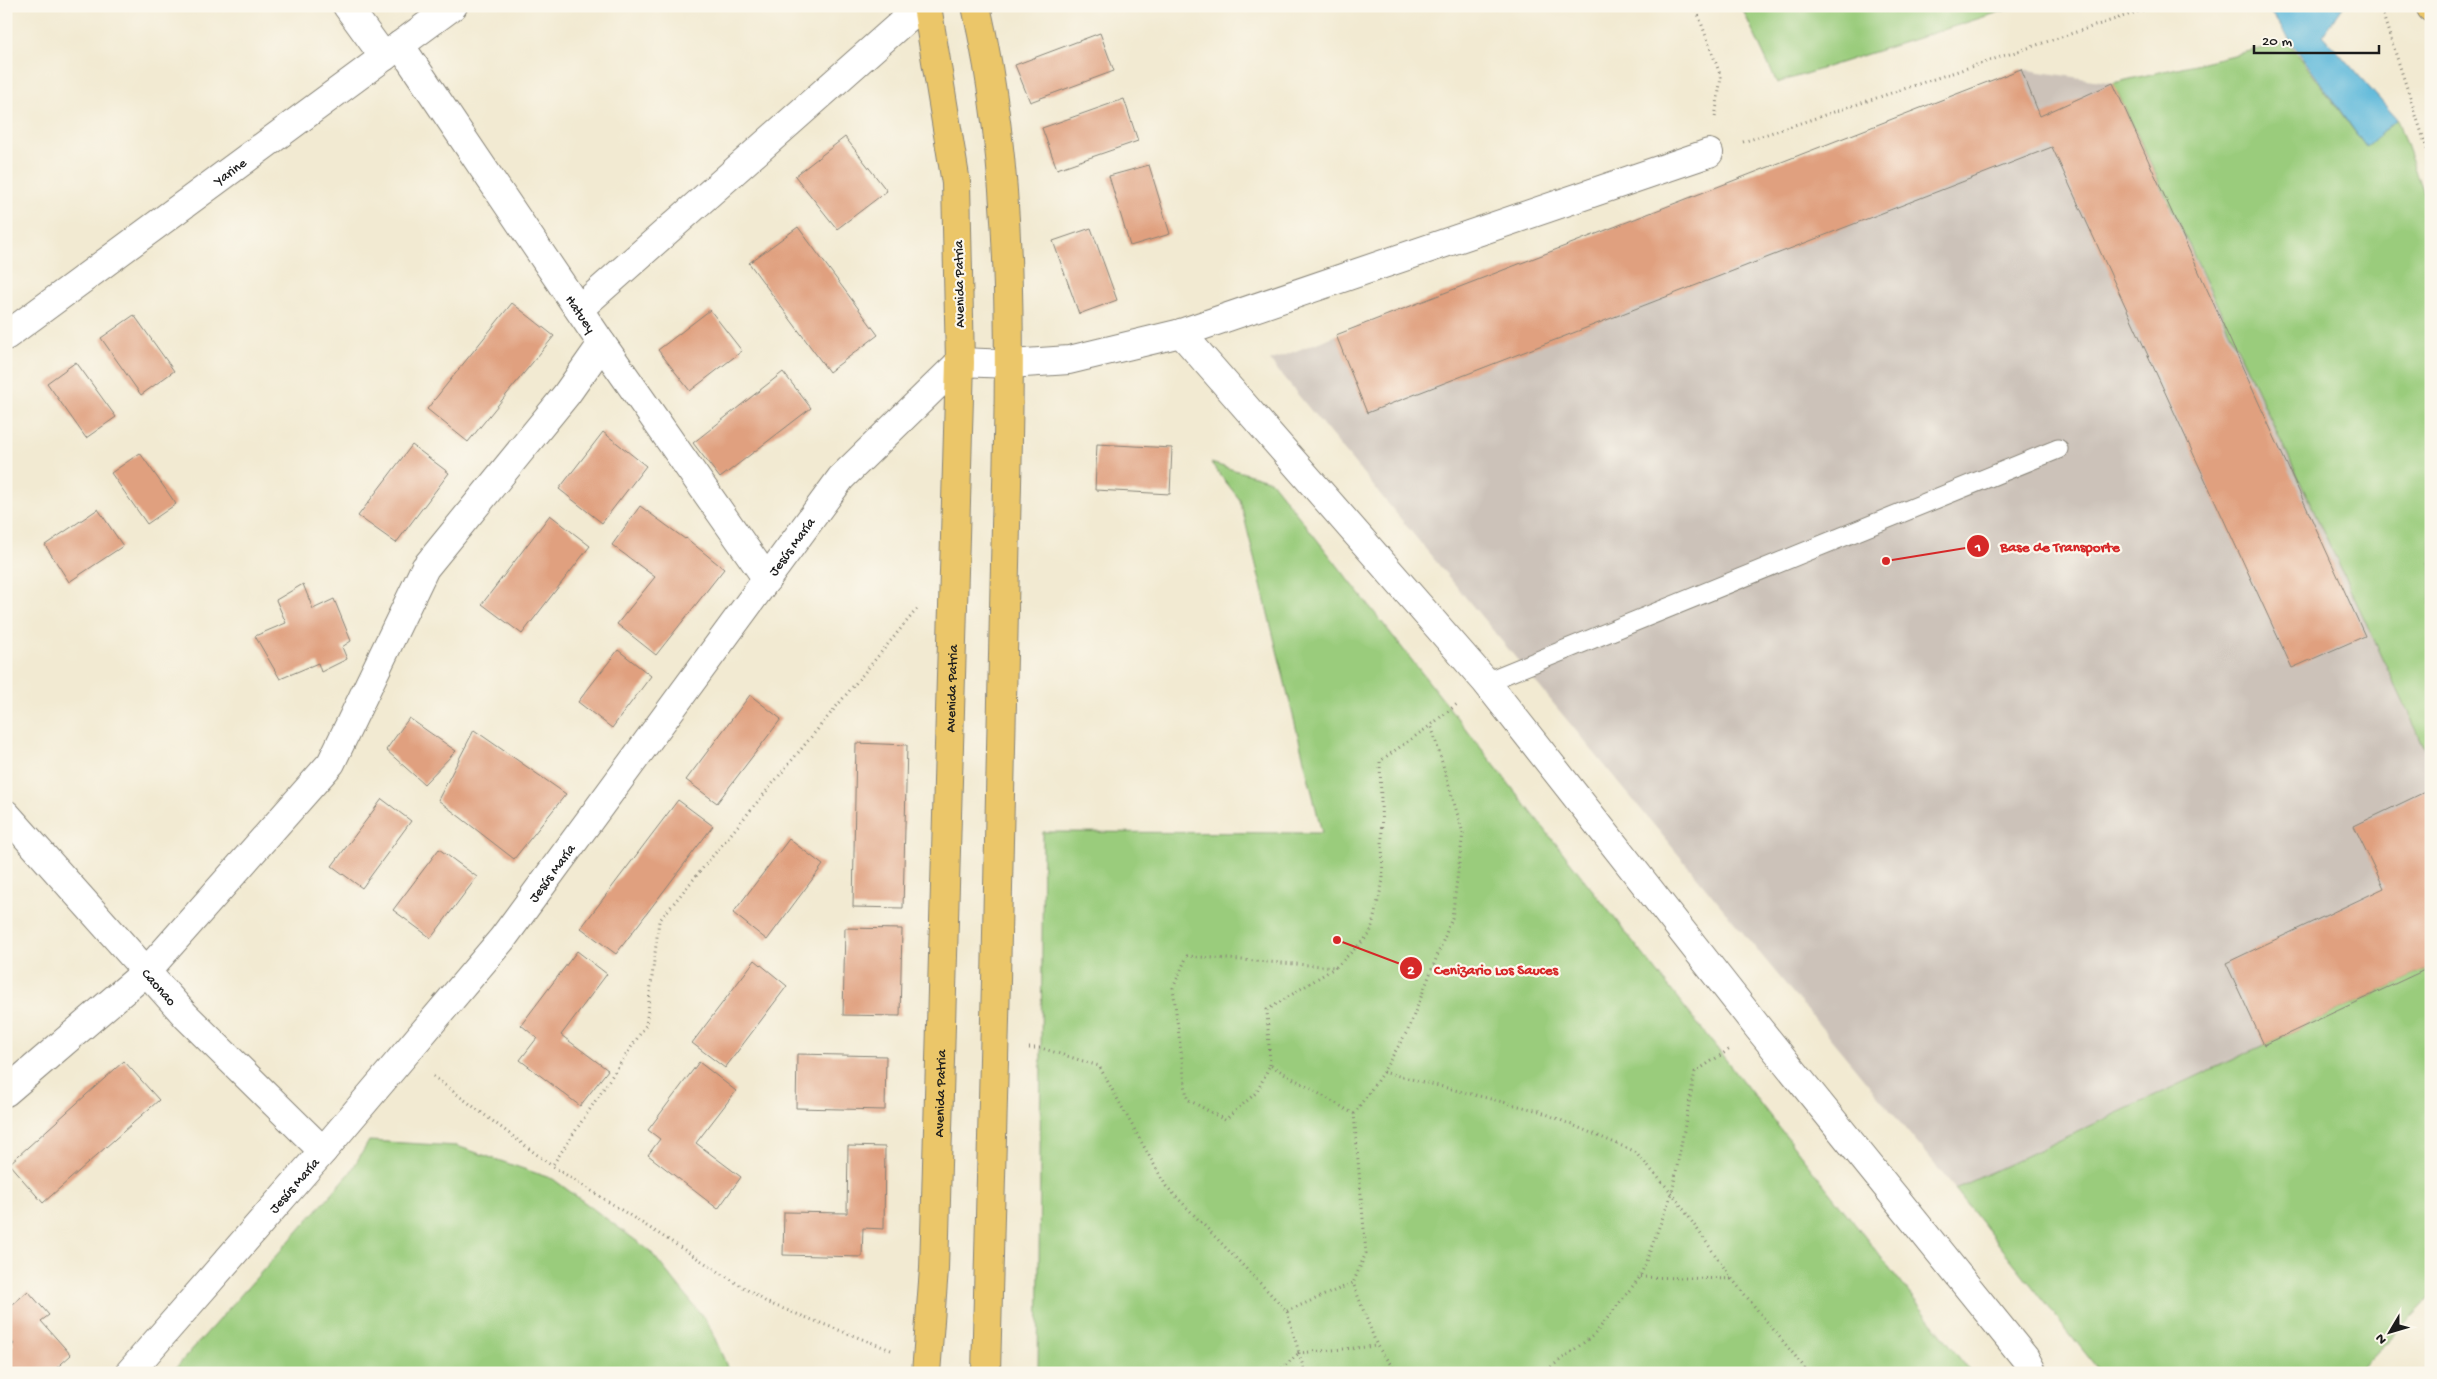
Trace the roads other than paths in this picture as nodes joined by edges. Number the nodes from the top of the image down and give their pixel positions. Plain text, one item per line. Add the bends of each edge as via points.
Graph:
1 (347, 6) edge
2 (453, 6) edge
3 (921, 6) edge
4 (927, 6) edge
5 (976, 6) edge
6 (392, 51) junction
7 (1709, 153) road end
8 (579, 309) junction
9 (1181, 333) junction
10 (6, 336) edge
11 (602, 344) junction
12 (960, 362) junction
13 (1009, 364) junction
14 (2058, 449) dead end
15 (768, 579) junction
16 (1486, 682) junction
17 (6, 814) edge
18 (147, 971) junction
19 (6, 1092) edge
20 (323, 1151) junction
21 (926, 1368) edge
22 (129, 1373) edge
23 (986, 1373) edge
24 (2033, 1373) edge

1 - 6 street, Hatuey
2 - 6 street, Yarine
3 - 8 street
4 - 12 main road, Avenida Patria via 956,183
5 - 13 main road via 989,62 1003,172
6 - 8 street, Hatuey
6 - 10 street, Yarine
7 - 9 street
8 - 11 street, Hatuey
9 - 13 street via 1069,360
9 - 16 street
11 - 15 street, Hatuey
11 - 18 street via 566,395 425,568 332,763
12 - 13 street
12 - 15 street, Jesús María via 841,478
12 - 21 main road, Avenida Patria via 934,1269
13 - 23 main road
14 - 16 lane
15 - 20 street, Jesús María via 503,938
16 - 24 street via 2025,1358
17 - 18 street, Caonao
18 - 19 street
18 - 20 street, Caonao via 186,1016
20 - 22 street, Jesús María

